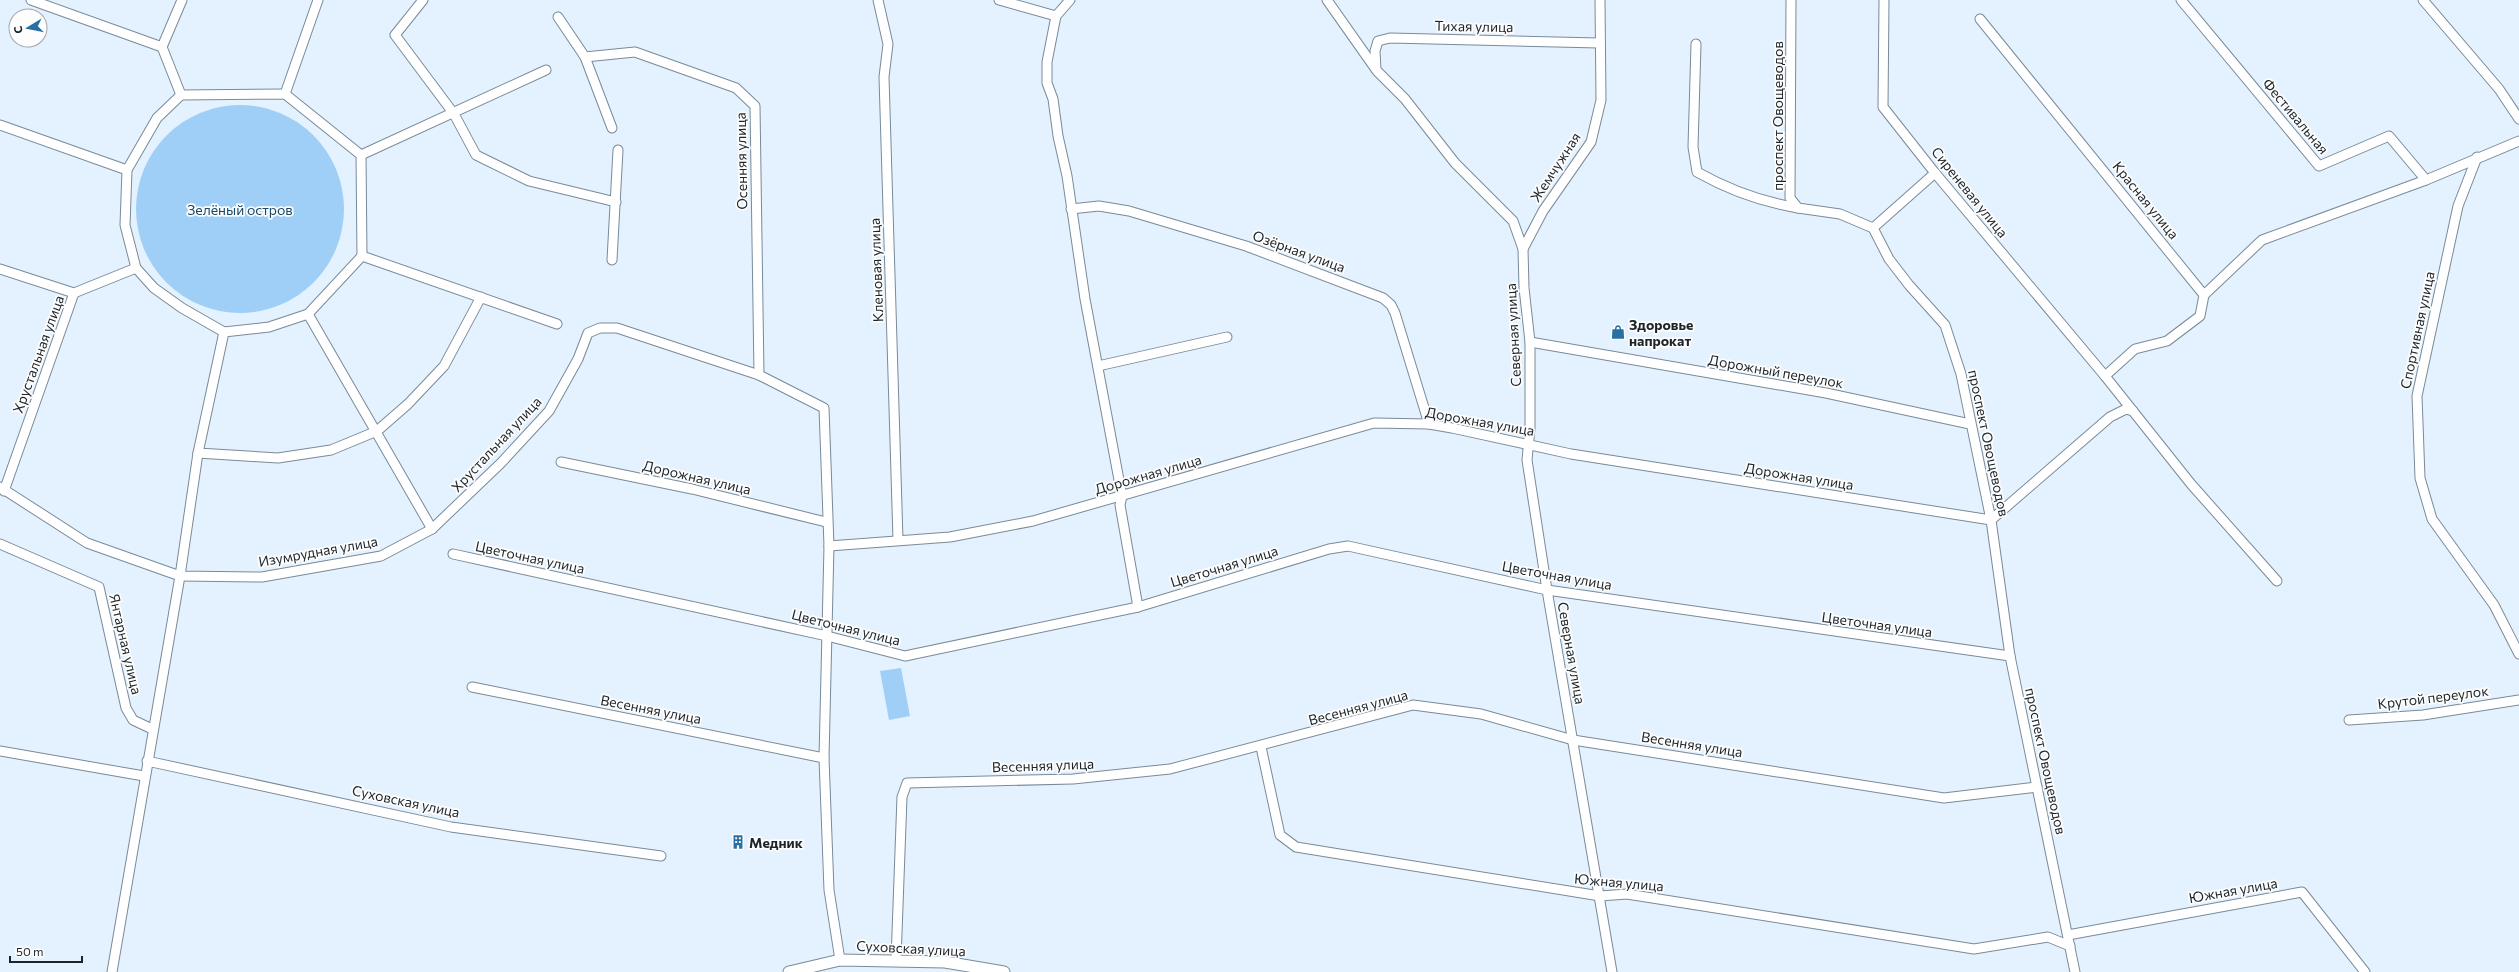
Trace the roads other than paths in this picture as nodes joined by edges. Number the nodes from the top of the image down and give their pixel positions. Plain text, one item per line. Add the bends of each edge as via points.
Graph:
1 (31, 0) edge
2 (182, 0) edge
3 (318, 0) edge
4 (423, 0) edge
5 (878, 0) edge
6 (999, 0) edge
7 (1070, 0) edge
8 (1327, 0) edge
9 (1600, 0) edge
10 (1791, 0) edge
11 (1884, 0) edge
12 (2180, 0) edge
13 (2423, 0) edge
14 (1056, 16) junction
15 (558, 17) dead end
16 (1980, 19) dead end
17 (1599, 43) junction
18 (1696, 44) dead end
19 (162, 47) junction
20 (585, 57) junction
21 (546, 70) dead end
22 (1376, 71) junction
23 (285, 94) junction
24 (181, 95) junction
25 (454, 114) junction
26 (2519, 119) edge
27 (0, 126) edge
28 (612, 128) dead end
29 (2519, 141) edge
30 (618, 150) dead end
31 (361, 156) junction
32 (2477, 157) junction
33 (127, 170) junction
34 (1935, 173) junction
35 (2426, 180) junction
36 (616, 202) junction
37 (1798, 208) junction
38 (1071, 209) junction
39 (1873, 228) junction
40 (1523, 249) junction
41 (362, 256) junction
42 (612, 260) dead end
43 (136, 268) junction
44 (0, 269) edge
45 (74, 293) junction
46 (2204, 295) junction
47 (481, 297) junction
48 (308, 314) junction
49 (557, 324) dead end
50 (224, 332) junction
51 (1227, 337) dead end
52 (1530, 342) junction
53 (1098, 366) junction
54 (759, 375) junction
55 (2105, 376) junction
56 (2133, 411) junction
57 (1429, 424) junction
58 (1970, 424) junction
59 (377, 431) junction
60 (1529, 444) junction
61 (198, 453) junction
62 (561, 462) dead end
63 (2, 489) edge
64 (1122, 496) junction
65 (1992, 520) junction
66 (826, 522) junction
67 (432, 529) junction
68 (898, 540) junction
69 (0, 544) edge
70 (828, 546) junction
71 (453, 554) dead end
72 (180, 576) junction
73 (2277, 581) dead end
74 (1547, 590) junction
75 (1138, 606) junction
76 (827, 636) junction
77 (2519, 654) edge
78 (2010, 656) junction
79 (472, 687) dead end
80 (2519, 700) edge
81 (2349, 720) dead end
82 (152, 729) junction
83 (1573, 740) junction
84 (1261, 747) junction
85 (0, 751) edge
86 (824, 758) junction
87 (147, 761) junction
88 (144, 776) junction
89 (2037, 787) junction
90 (661, 856) dead end
91 (1600, 896) junction
92 (2068, 935) junction
93 (2070, 946) junction
94 (840, 960) junction
95 (896, 960) junction
96 (112, 972) edge
97 (790, 972) edge
98 (1004, 972) edge
99 (1612, 972) edge
100 (2075, 972) edge
101 (2365, 972) edge

1 - 19 street
2 - 19 street
3 - 23 street
4 - 25 street via 395,35
5 - 68 street, Кленовая улица via 888,44 884,77
6 - 14 street
7 - 14 street
8 - 22 street, Северная улица
9 - 17 street, Жемчужная
10 - 37 street, проспект Овощеводов via 1790,198
11 - 34 street, Сиреневая улица via 1884,107
12 - 35 street, Фестивальная via 2319,166 2389,136
13 - 26 street via 2499,89
14 - 38 street via 1047,83 1053,100 1058,136 1068,176
15 - 20 street
16 - 46 street, Красная улица
17 - 22 street, Тихая улица via 1390,38 1378,41 1375,51
17 - 40 street, Жемчужная via 1601,100 1591,142 1543,210
18 - 37 street via 1694,147 1697,172 1719,185 1767,202
19 - 24 street
20 - 28 street
20 - 54 street, Осенняя улица via 635,52 736,88 755,106
21 - 25 street
22 - 40 street, Северная улица via 1405,99 1455,163 1513,221
23 - 24 street
23 - 31 street
24 - 33 street via 157,118
25 - 31 street
25 - 36 street via 476,155 528,181
27 - 33 street
29 - 32 street
30 - 36 street
31 - 41 street
32 - 35 street
32 - 77 street, Спортивная улица via 2458,206 2417,396 2420,478 2432,519 2494,605
33 - 43 street via 125,225
34 - 39 street
34 - 55 street, Сиреневая улица
35 - 46 street via 2262,240
36 - 42 street
37 - 39 street via 1840,214
38 - 53 street
38 - 57 street, Озёрная улица via 1099,206 1129,211 1246,246 1383,298 1391,304 1395,313
39 - 58 street, проспект Овощеводов via 1889,259 1908,285 1945,325 1961,374
40 - 52 street, Северная улица
41 - 47 street
41 - 48 street
43 - 45 street
43 - 50 street via 154,288 182,308
44 - 45 street
45 - 63 street, Хрустальная улица
46 - 55 street via 2200,316 2167,341 2135,349
47 - 49 street
47 - 59 street via 444,366 408,404
48 - 50 street via 269,327
48 - 59 street
50 - 61 street
51 - 53 street
52 - 58 street, Дорожный переулок via 1826,393
52 - 60 street, Северная улица
53 - 64 street
54 - 66 street via 824,408
54 - 67 street, Хрустальная улица via 617,328 600,328 588,334 578,359 549,411 501,463
55 - 56 street
56 - 65 street via 2126,409 2110,417
56 - 73 street via 2191,484
57 - 60 street, Дорожная улица
57 - 64 street, Дорожная улица via 1374,423
58 - 65 street, проспект Овощеводов
59 - 61 street via 331,450 278,458
59 - 67 street
60 - 65 street, Дорожная улица via 1572,454
60 - 74 street, Северная улица via 1527,460
61 - 72 street
62 - 66 street, Дорожная улица via 692,489
63 - 72 street, Изумрудная улица via 87,543
64 - 68 street, Дорожная улица via 1033,521 950,537
64 - 75 street via 1120,505
65 - 78 street, проспект Овощеводов
66 - 70 street
67 - 72 street, Изумрудная улица via 381,556 262,577
68 - 70 street, Дорожная улица
69 - 82 street, Янтарная улица via 99,587 126,708 134,720
70 - 76 street
71 - 76 street, Цветочная улица
72 - 82 street
74 - 75 street, Цветочная улица via 1348,546 1329,548
74 - 78 street, Цветочная улица
74 - 83 street, Северная улица
75 - 76 street, Цветочная улица via 905,656
76 - 86 street
78 - 89 street, проспект Овощеводов
79 - 86 street, Весенняя улица
80 - 81 street, Крутой переулок via 2423,715
82 - 87 street
83 - 84 street, Весенняя улица via 1481,714 1413,705
83 - 89 street, Весенняя улица via 1944,798
83 - 91 street, Северная улица
84 - 91 street, Южная улица via 1280,835 1296,847
84 - 95 street, Весенняя улица via 1170,770 1073,780 907,783 902,797
85 - 88 street
86 - 94 street via 829,890
87 - 88 street
87 - 90 street, Суховская улица via 451,827
88 - 96 street
89 - 92 street, проспект Овощеводов
91 - 93 street, Южная улица via 1627,894 1974,948 2048,937
91 - 99 street, Северная улица
92 - 93 street, проспект Овощеводов
92 - 101 street, Южная улица via 2302,892
93 - 100 street, проспект Овощеводов
94 - 95 street, Суховская улица
94 - 97 street, Суховская улица
95 - 98 street, Суховская улица via 945,962

